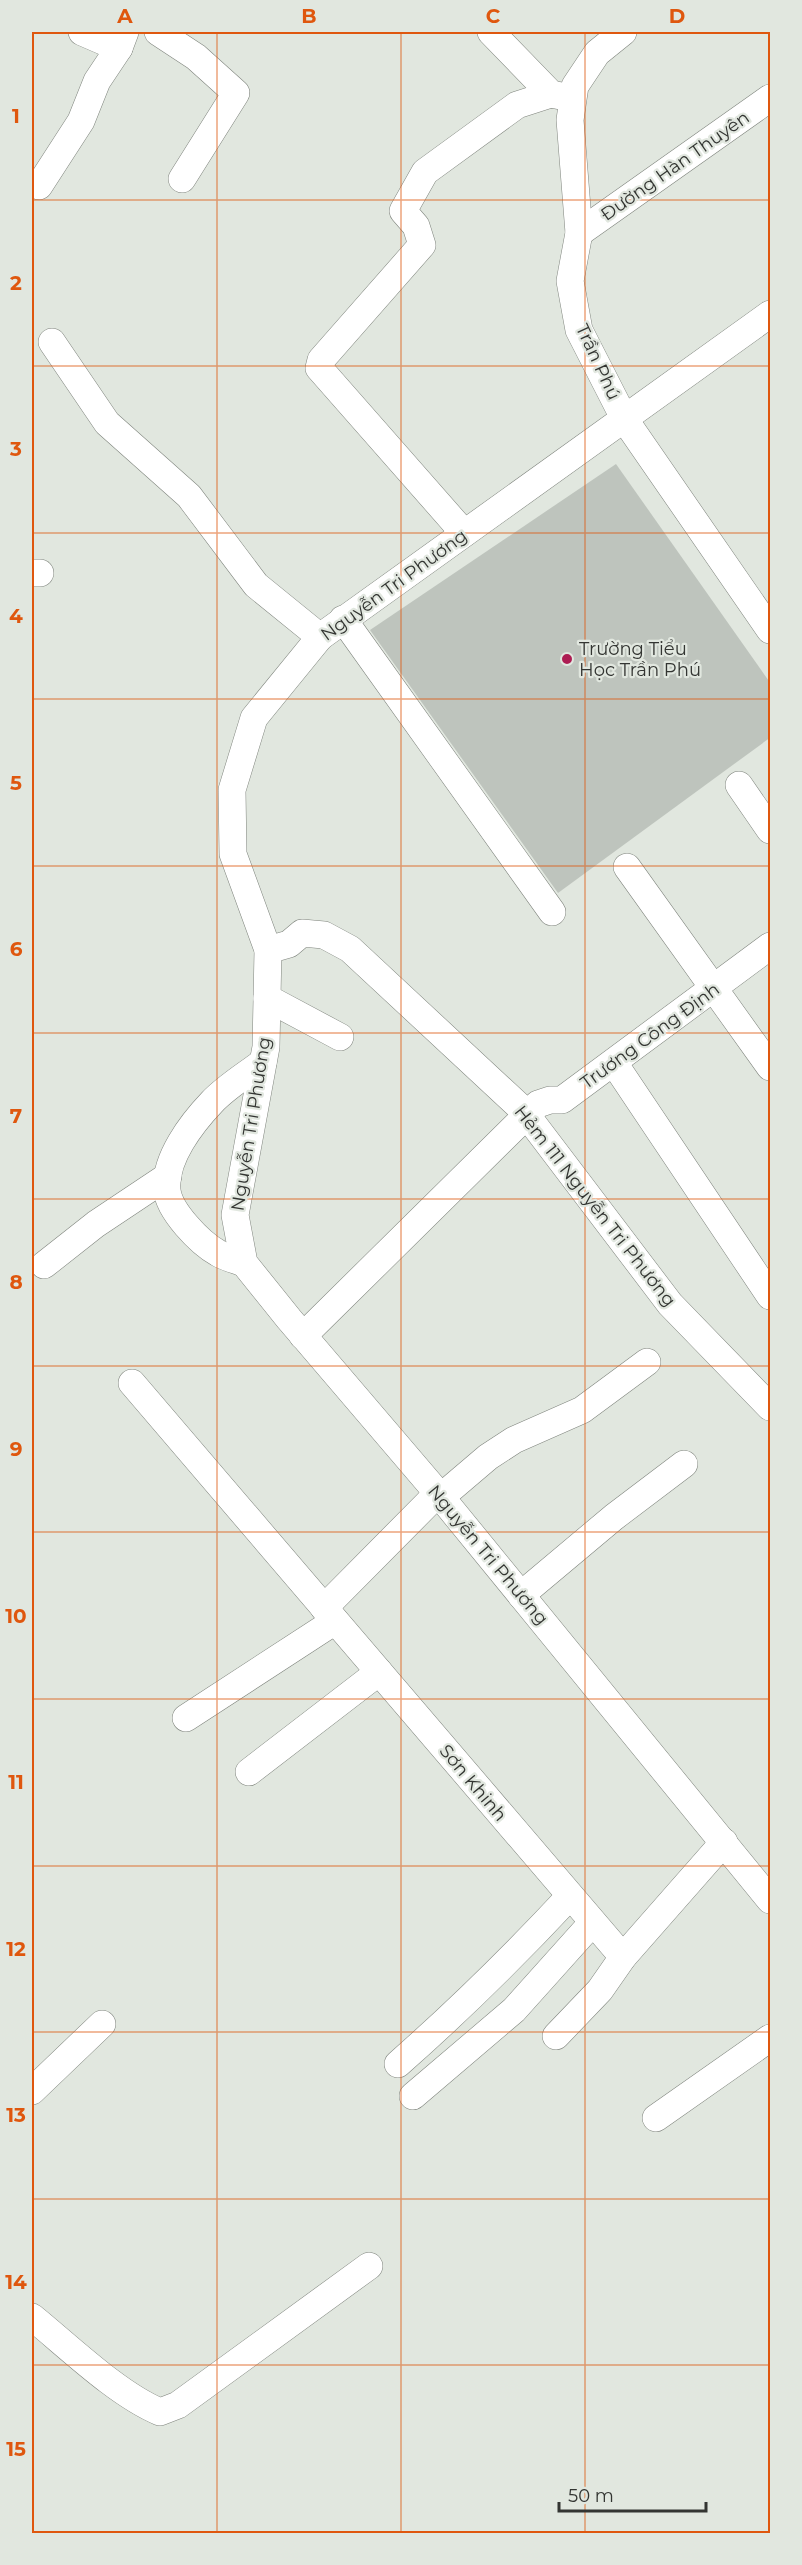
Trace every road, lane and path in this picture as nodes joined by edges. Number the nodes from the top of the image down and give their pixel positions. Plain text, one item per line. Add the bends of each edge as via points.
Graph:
1 (82, 32) edge
2 (158, 32) edge
3 (491, 32) edge
4 (623, 32) edge
5 (122, 40) edge
6 (562, 96) junction
7 (771, 98) edge
8 (182, 179) dead end
9 (39, 186) dead end
10 (579, 233) junction
11 (771, 314) edge
12 (52, 342) dead end
13 (625, 420) junction
14 (464, 533) junction
15 (343, 619) junction
16 (771, 630) edge
17 (320, 637) junction
18 (739, 785) dead end
19 (771, 830) edge
20 (627, 867) dead end
21 (552, 912) dead end
22 (771, 946) edge
23 (268, 950) junction
24 (714, 988) junction
25 (267, 998) junction
26 (340, 1037) dead end
27 (263, 1062) junction
28 (614, 1063) junction
29 (771, 1067) edge
30 (525, 1116) junction
31 (168, 1176) junction
32 (244, 1263) junction
33 (45, 1265) dead end
34 (771, 1296) edge
35 (303, 1336) junction
36 (647, 1362) dead end
37 (132, 1383) dead end
38 (771, 1407) edge
39 (684, 1464) dead end
40 (440, 1495) junction
41 (521, 1595) junction
42 (330, 1615) junction
43 (379, 1672) junction
44 (186, 1718) dead end
45 (249, 1772) dead end
46 (724, 1842) junction
47 (570, 1896) junction
48 (771, 1900) edge
49 (592, 1923) junction
50 (623, 1958) junction
51 (102, 2024) dead end
52 (556, 2036) dead end
53 (771, 2038) edge
54 (398, 2064) dead end
55 (32, 2091) edge
56 (413, 2096) dead end
57 (656, 2118) dead end
58 (369, 2266) dead end
59 (32, 2318) edge

1 - 5 street
2 - 8 street via 196,57 236,93
3 - 6 street
4 - 6 street, Trần Phú via 597,53 575,86
5 - 9 street via 97,81 81,121
6 - 10 street, Trần Phú via 570,120
6 - 14 street via 517,105 425,172 403,211 416,226 422,245 321,360 319,368
7 - 10 street, Đường Hàn Thuyên
10 - 13 street, Trần Phú via 570,281 579,330
11 - 13 street, Nguyễn Tri Phương
12 - 17 street via 106,423 189,496 256,585
13 - 14 street, Nguyễn Tri Phương
13 - 16 street, Trần Phú
14 - 15 street, Nguyễn Tri Phương
15 - 17 street, Nguyễn Tri Phương
15 - 21 street
17 - 23 street, Nguyễn Tri Phương via 254,718 232,790 233,854
18 - 19 street
20 - 24 street
22 - 24 street, Trương Công Định
23 - 25 street, Nguyễn Tri Phương
23 - 30 street, Hẻm 111 Nguyễn Tri Phương via 289,944 302,933 324,935 350,949
24 - 28 street, Trương Công Định
24 - 29 street
25 - 26 street
25 - 27 street, Nguyễn Tri Phương
27 - 31 street via 213,1101 198,1119 174,1158
27 - 32 street, Nguyễn Tri Phương via 234,1215
28 - 30 street, Trương Công Định via 562,1100 538,1104
28 - 34 street
30 - 35 street, Trương Công Định
30 - 38 street, Hẻm 111 Nguyễn Tri Phương via 670,1304
31 - 32 street via 167,1191 173,1207 187,1226 219,1254
31 - 33 street via 96,1224
32 - 35 street, Nguyễn Tri Phương
35 - 40 street, Nguyễn Tri Phương
36 - 40 street via 582,1410 514,1440
37 - 42 street, Sơn Khinh
39 - 41 street
40 - 41 street, Nguyễn Tri Phương
40 - 42 street
41 - 46 street, Nguyễn Tri Phương
42 - 43 street, Sơn Khinh
42 - 44 street
43 - 45 street
43 - 47 street, Sơn Khinh
46 - 48 street, Nguyễn Tri Phương
46 - 50 street
47 - 49 street, Sơn Khinh
47 - 54 street via 521,1949
49 - 50 street, Sơn Khinh
49 - 56 street via 514,2010
50 - 52 street via 600,1990
51 - 55 street
53 - 57 street
58 - 59 street via 178,2405 160,2412 113,2382

